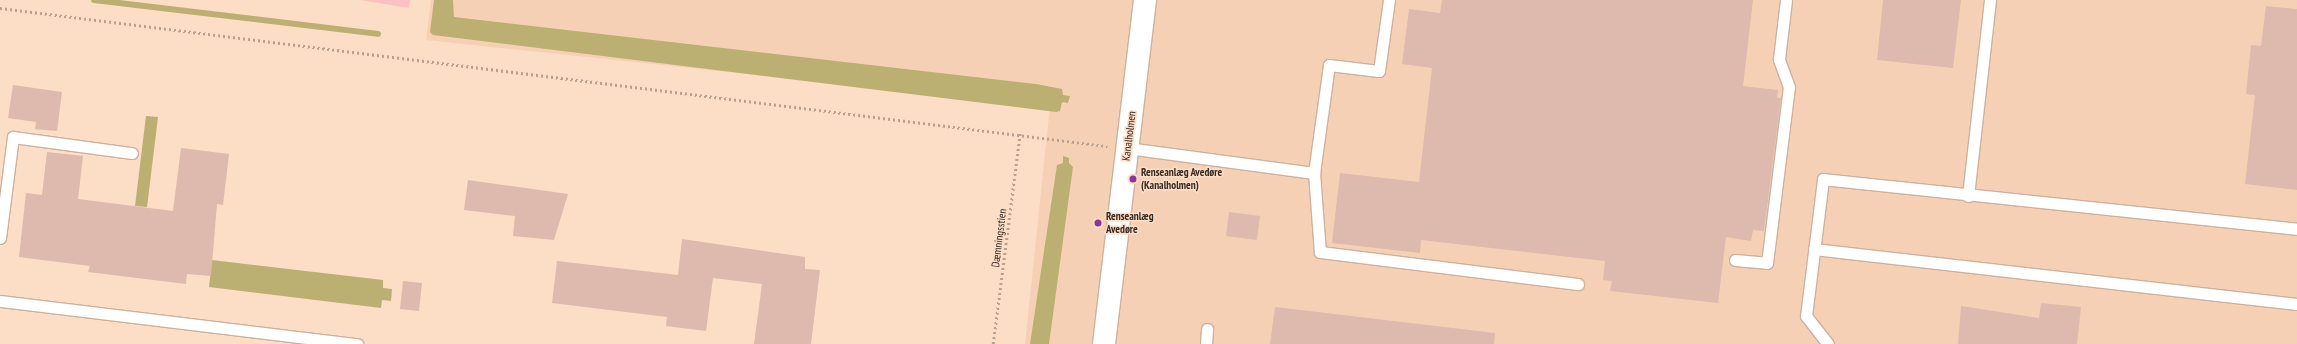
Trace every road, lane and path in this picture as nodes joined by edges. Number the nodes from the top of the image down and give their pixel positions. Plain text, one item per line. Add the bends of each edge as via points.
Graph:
1 (1145, 0) edge
2 (1389, 0) edge
3 (1786, 0) edge
4 (1990, 0) edge
5 (0, 8) edge
6 (1020, 134) junction
7 (1127, 148) junction
8 (132, 152) dead end
9 (1314, 173) junction
10 (1968, 196) junction
11 (2297, 229) edge
12 (0, 238) edge
13 (1814, 249) junction
14 (1735, 260) dead end
15 (1578, 284) dead end
16 (0, 301) edge
17 (2297, 304) edge
18 (1208, 329) dead end
19 (357, 344) edge
20 (993, 344) edge
21 (1104, 344) edge
22 (1206, 344) edge
23 (1828, 344) edge

1 - 7 street, Kanalholmen
2 - 9 lane via 1379,72 1329,65
3 - 14 lane via 1778,59 1789,87 1767,263
4 - 10 lane
5 - 6 path
6 - 7 path
6 - 20 path, Dæmningsstien
7 - 9 lane
7 - 21 street, Kanalholmen
8 - 12 lane via 13,137
9 - 15 lane via 1320,252
10 - 11 lane
10 - 13 lane via 1822,179
13 - 17 lane
13 - 23 lane via 1806,316
16 - 19 lane
18 - 22 lane

